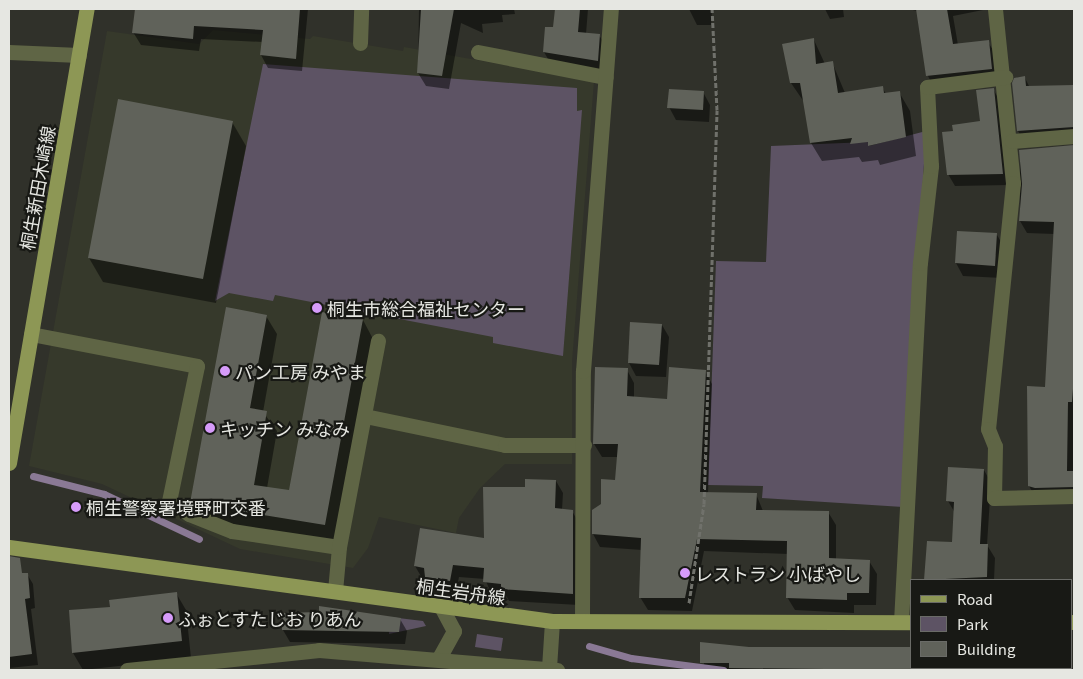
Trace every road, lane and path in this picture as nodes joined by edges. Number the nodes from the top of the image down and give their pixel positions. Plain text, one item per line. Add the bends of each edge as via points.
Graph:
1 (87, 9) edge
2 (362, 9) edge
3 (611, 9) edge
4 (712, 9) edge
5 (995, 9) edge
6 (360, 43) dead end
7 (9, 52) edge
8 (478, 52) dead end
9 (79, 55) junction
10 (606, 77) junction
11 (1005, 77) junction
12 (1074, 136) edge
13 (1012, 141) junction
14 (30, 334) junction
15 (378, 341) dead end
16 (365, 416) junction
17 (584, 445) junction
18 (9, 463) edge
19 (1074, 496) edge
20 (9, 547) edge
21 (339, 547) junction
22 (335, 591) junction
23 (689, 603) dead end
24 (441, 607) junction
25 (582, 620) junction
26 (552, 621) junction
27 (906, 622) edge
28 (439, 658) junction
29 (211, 665) edge
30 (553, 669) edge
31 (127, 670) edge

1 - 9 main road, 桐生新田木崎線
2 - 6 street
3 - 10 street
4 - 23 path via 717,110 704,504
5 - 11 street
7 - 9 street
8 - 10 street
9 - 14 main road, 桐生新田木崎線
10 - 17 street via 584,362
11 - 13 street
11 - 27 street via 928,87 931,166 920,263
12 - 13 street
13 - 19 street via 1014,184 988,429 995,446 994,498
14 - 18 main road, 桐生新田木崎線
14 - 21 street via 197,366 169,500 189,514 232,531
15 - 16 street
16 - 17 street via 505,445
16 - 21 street
17 - 25 street
20 - 22 main road, 桐生岩舟線
21 - 22 street
22 - 24 main road, 桐生岩舟線
24 - 26 main road, 桐生岩舟線
24 - 28 street via 454,631
25 - 26 main road, 桐生岩舟線
25 - 27 main road, 桐生岩舟線
26 - 30 street
28 - 29 street via 319,650
28 - 30 street
29 - 31 street

